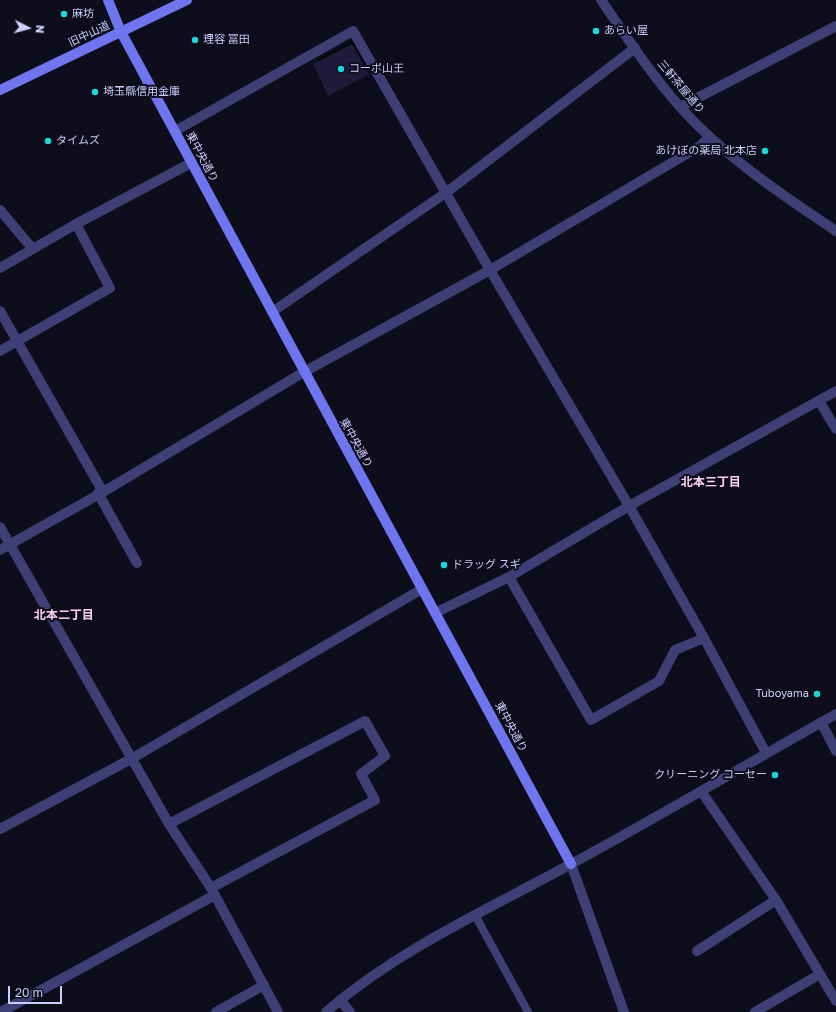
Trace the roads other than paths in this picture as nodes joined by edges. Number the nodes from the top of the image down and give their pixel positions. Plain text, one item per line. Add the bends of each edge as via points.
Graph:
1 (108, 0) edge
2 (187, 0) edge
3 (601, 0) edge
4 (836, 26) edge
5 (121, 32) junction
6 (635, 48) junction
7 (0, 90) edge
8 (680, 107) junction
9 (175, 131) junction
10 (709, 137) junction
11 (191, 163) junction
12 (447, 192) junction
13 (0, 210) edge
14 (76, 224) junction
15 (836, 231) edge
16 (32, 248) junction
17 (0, 268) edge
18 (490, 270) junction
19 (0, 311) edge
20 (272, 312) junction
21 (16, 341) junction
22 (0, 351) edge
23 (304, 372) junction
24 (836, 391) edge
25 (819, 401) junction
26 (836, 429) edge
27 (101, 492) junction
28 (629, 506) junction
29 (0, 526) edge
30 (10, 544) junction
31 (0, 550) edge
32 (137, 564) dead end
33 (509, 577) junction
34 (422, 589) junction
35 (435, 613) junction
36 (704, 638) junction
37 (836, 714) edge
38 (821, 722) junction
39 (836, 751) edge
40 (766, 753) junction
41 (131, 759) junction
42 (701, 791) junction
43 (168, 824) junction
44 (0, 829) edge
45 (571, 864) junction
46 (213, 891) junction
47 (776, 900) junction
48 (474, 915) junction
49 (697, 951) dead end
50 (820, 974) junction
51 (264, 985) junction
52 (340, 1000) junction
53 (836, 1001) edge
54 (1, 1012) edge
55 (216, 1012) edge
56 (278, 1012) edge
57 (326, 1012) edge
58 (350, 1012) edge
59 (528, 1012) edge
60 (624, 1012) edge
61 (755, 1012) edge

1 - 5 street, 東中央通り
2 - 5 street, 旧中山道
3 - 6 street, 三軒茶屋通り
4 - 8 street
5 - 7 street, 旧中山道
5 - 9 street, 東中央通り
6 - 8 street, 三軒茶屋通り
6 - 12 street
8 - 10 street, 三軒茶屋通り
9 - 11 street, 東中央通り
9 - 12 street via 354,31
10 - 15 street, 三軒茶屋通り via 760,180
10 - 18 street via 700,146
11 - 14 street
11 - 20 street, 東中央通り
12 - 18 street
12 - 20 street
13 - 16 street
14 - 16 street
14 - 21 street via 110,288
16 - 17 street
18 - 23 street
18 - 28 street
19 - 21 street
20 - 23 street, 東中央通り
21 - 22 street
21 - 27 street
23 - 27 street
23 - 34 street, 東中央通り
24 - 25 street
25 - 26 street
25 - 28 street
27 - 30 street
27 - 32 street
28 - 33 street
28 - 36 street
29 - 30 street
30 - 31 street
30 - 41 street
33 - 35 street
33 - 36 street via 591,720 659,681 675,650
34 - 35 street, 東中央通り
34 - 41 street
35 - 45 street, 東中央通り
36 - 40 street
37 - 38 street
38 - 39 street
38 - 40 street
40 - 42 street
41 - 43 street
41 - 44 street
42 - 45 street
42 - 47 street
43 - 46 street
43 - 46 street via 365,721 385,756 361,774 375,800
45 - 48 street
45 - 60 street
46 - 51 street
46 - 54 street
47 - 49 street
47 - 50 street
48 - 52 street via 420,945 367,979
48 - 59 lane
50 - 53 street
50 - 61 street
51 - 55 street
51 - 56 street
52 - 57 street
52 - 58 street

